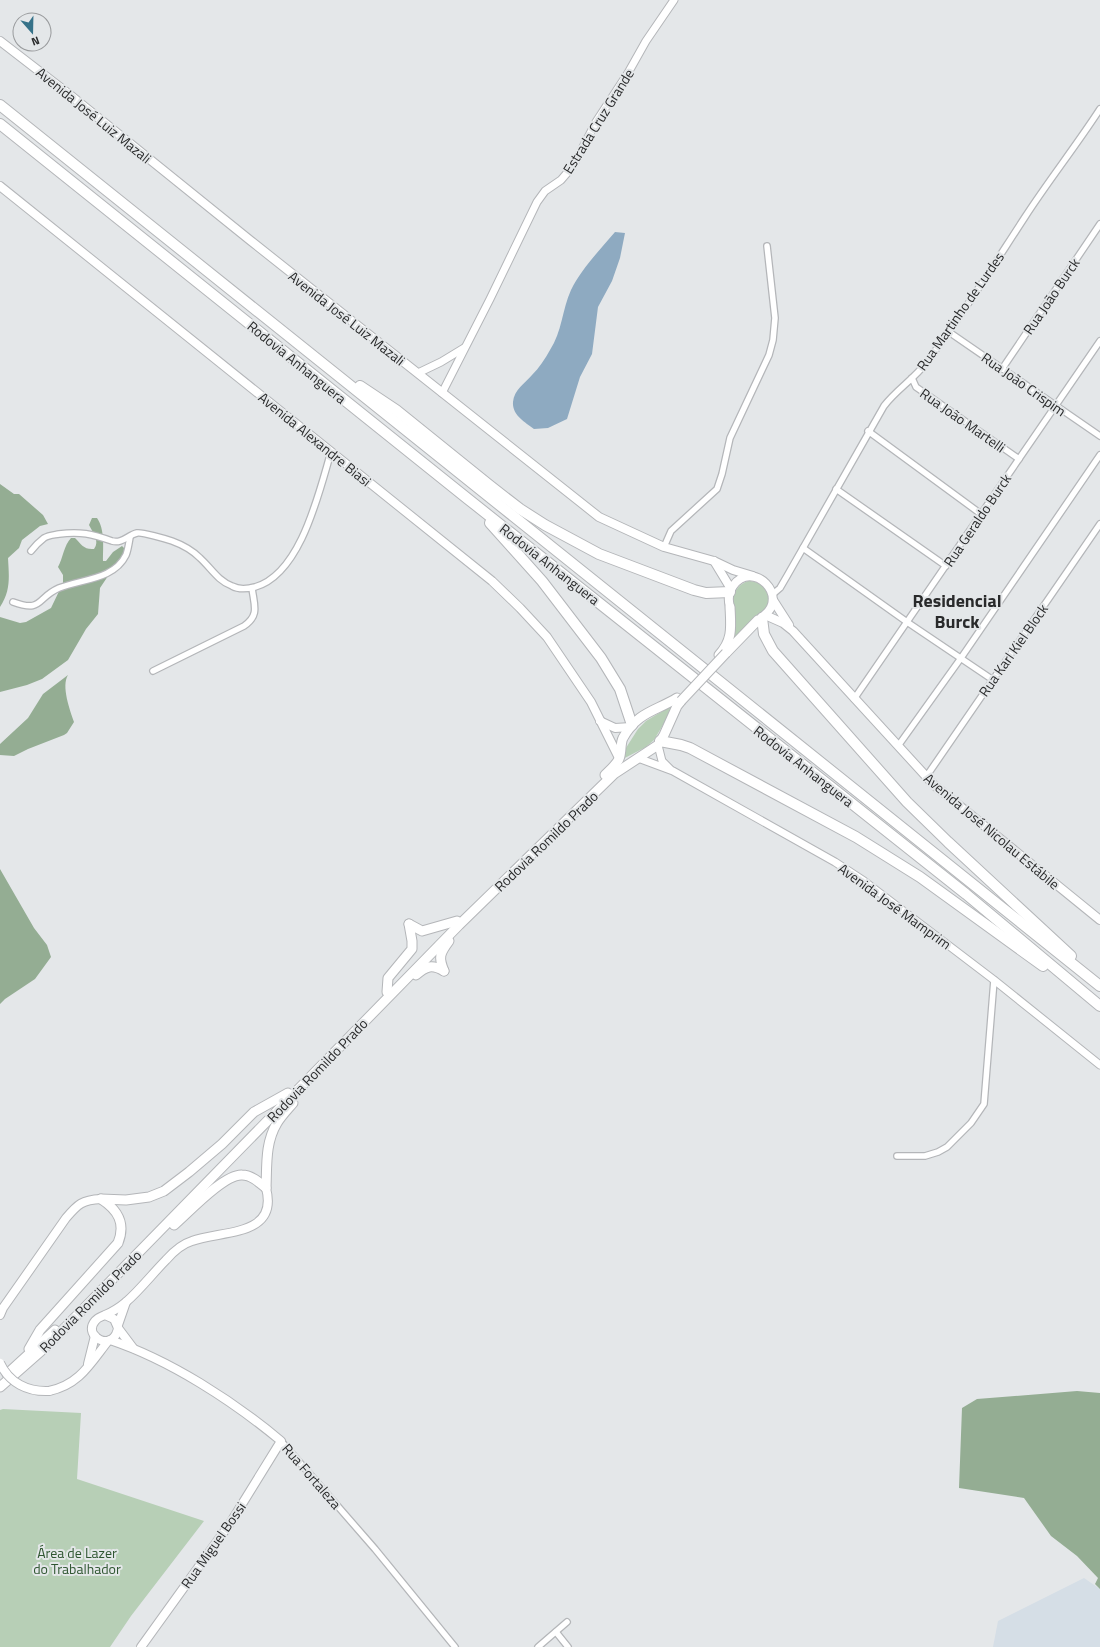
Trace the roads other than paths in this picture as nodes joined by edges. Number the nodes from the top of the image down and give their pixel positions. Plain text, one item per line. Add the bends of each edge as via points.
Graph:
1 (674, 0) edge
2 (0, 41) edge
3 (0, 105) edge
4 (1099, 113) edge
5 (0, 124) edge
6 (0, 186) edge
7 (1100, 224) edge
8 (767, 246) dead end
9 (949, 332) junction
10 (1100, 341) edge
11 (466, 346) junction
12 (320, 361) junction
13 (1002, 369) junction
14 (418, 373) junction
15 (912, 378) junction
16 (442, 392) junction
17 (1055, 406) junction
18 (868, 431) junction
19 (1100, 436) edge
20 (331, 452) junction
21 (1100, 455) edge
22 (1019, 459) junction
23 (836, 489) junction
24 (468, 499) junction
25 (981, 514) junction
26 (1100, 524) edge
27 (130, 537) junction
28 (664, 547) junction
29 (803, 548) junction
30 (31, 551) dead end
31 (714, 561) junction
32 (946, 566) junction
33 (753, 576) junction
34 (252, 588) junction
35 (730, 590) junction
36 (773, 597) junction
37 (13, 602) dead end
38 (730, 607) joint
39 (762, 618) junction
40 (907, 622) junction
41 (793, 631) junction
42 (722, 654) junction
43 (961, 658) junction
44 (152, 671) dead end
45 (993, 680) junction
46 (679, 699) junction
47 (854, 699) junction
48 (600, 721) junction
49 (631, 726) junction
50 (659, 743) junction
51 (898, 746) junction
52 (619, 758) junction
53 (638, 758) junction
54 (673, 771) junction
55 (926, 777) junction
56 (1100, 920) edge
57 (458, 923) junction
58 (994, 980) junction
59 (1100, 985) edge
60 (389, 993) junction
61 (1100, 1006) edge
62 (1100, 1065) edge
63 (315, 1072) junction
64 (288, 1093) junction
65 (897, 1156) dead end
66 (266, 1188) junction
67 (101, 1199) junction
68 (144, 1248) junction
69 (126, 1302) junction
70 (0, 1315) edge
71 (105, 1315) junction
72 (118, 1327) junction
73 (95, 1336) junction
74 (109, 1341) junction
75 (133, 1348) junction
76 (22, 1360) junction
77 (0, 1363) edge
78 (87, 1369) junction
79 (0, 1380) edge
80 (0, 1387) edge
81 (281, 1441) junction
82 (567, 1622) dead end
83 (556, 1632) junction
84 (140, 1647) edge
85 (455, 1647) edge
86 (538, 1647) edge
87 (568, 1647) edge

1 - 11 street, Estrada Cruz Grande via 596,122 572,166 561,180 545,191 536,202
2 - 14 main road, Avenida José Luiz Mazali via 70,94
3 - 12 highway, Rodovia Anhanguera
4 - 9 street, Rua Martinho de Lurdes via 1044,189
5 - 24 highway, Rodovia Anhanguera
6 - 20 main road, Avenida Alexandre Biasi
7 - 13 street, Rua João Burck
8 - 28 street via 775,318 769,355 730,438 717,489 671,531
9 - 13 street, Rua João Crispim
9 - 15 street, Rua Martinho de Lurdes via 918,374
10 - 17 street, Rua Geraldo Burck
11 - 14 street via 442,362
11 - 16 street, Estrada Cruz Grande
12 - 35 highway via 396,410 495,490 545,525 599,554 694,590 706,593
12 - 59 highway, Rodovia Anhanguera
13 - 17 street, Rua João Crispim
14 - 16 main road, Avenida José Luiz Mazali
15 - 18 street, Rua Martinho de Lurdes via 892,395
15 - 22 street, Rua João Martelli via 916,387
16 - 28 main road, Avenida José Luiz Mazali via 599,517
17 - 19 street, Rua João Crispim
17 - 22 street, Rua Geraldo Burck
18 - 23 street, Rua Martinho de Lurdes
18 - 25 street
20 - 34 street via 310,519 289,561 276,576
20 - 48 main road, Avenida Alexandre Biasi via 492,581 520,608 547,637 591,702
21 - 43 street
22 - 25 street, Rua Geraldo Burck
23 - 29 street, Rua Martinho de Lurdes
23 - 32 street
24 - 49 highway via 542,581 601,658 620,689
24 - 61 highway, Rodovia Anhanguera via 959,889
25 - 32 street, Rua Geraldo Burck
26 - 45 street, Rua Karl Kiel Block
27 - 30 street via 114,542 86,533 50,535 43,538
27 - 34 street via 138,533 173,541 200,558 224,582 240,589
27 - 37 street via 126,554 110,571 55,590 32,606
28 - 31 main road, Avenida José Luiz Mazali
29 - 36 street, Rua Martinho de Lurdes
29 - 40 street
31 - 33 main road, Avenida José Luiz Mazali
31 - 35 main road
32 - 40 street, Rua Geraldo Burck
33 - 35 main road via 740,579
33 - 36 main road, Avenida José Luiz Mazali via 769,586
34 - 44 street via 255,609 251,621
35 - 38 main road
36 - 39 main road via 772,606
36 - 41 main road, Avenida José Nicolau Estábile
38 - 42 main road via 730,634
39 - 41 main road, Avenida José Nicolau Estábile via 783,623
39 - 42 main road
39 - 59 highway via 764,634 773,651 907,802 1045,930
40 - 43 street
40 - 47 street, Rua Geraldo Burck
41 - 47 main road, Avenida José Nicolau Estábile
42 - 46 main road
43 - 45 street
43 - 51 street
45 - 55 street, Rua Karl Kiel Block
46 - 49 main road via 642,715
46 - 50 main road
47 - 51 main road, Avenida José Nicolau Estábile
48 - 49 main road via 615,728
48 - 52 main road, Avenida Alexandre Biasi
49 - 52 main road via 623,739
50 - 53 main road, Rodovia Romildo Prado
50 - 54 street, Avenida José Mamprim via 662,761
50 - 61 highway via 690,748 856,837 920,877
51 - 55 main road, Avenida José Nicolau Estábile
52 - 57 main road, Rodovia Romildo Prado via 610,771
53 - 54 street, Avenida José Mamprim
53 - 57 main road, Rodovia Romildo Prado via 614,774
54 - 58 street, Avenida José Mamprim via 835,862 901,908
55 - 56 main road, Avenida José Nicolau Estábile
57 - 60 main road, Rodovia Romildo Prado
57 - 60 main road via 441,953 440,961 444,971 429,966
57 - 60 main road via 422,931 409,924 412,949 388,978
58 - 62 street, Avenida José Mamprim
58 - 65 street via 984,1104 971,1123 947,1147 925,1156
60 - 63 main road, Rodovia Romildo Prado
60 - 64 main road, Rodovia Romildo Prado
63 - 66 main road via 277,1122 269,1140
63 - 68 main road, Rodovia Romildo Prado
64 - 67 main road via 254,1112 222,1144 164,1191 149,1197 126,1200
64 - 76 main road, Rodovia Romildo Prado via 92,1295
66 - 68 main road via 258,1181 236,1175 223,1182
66 - 69 main road via 268,1204 260,1221 245,1229 192,1241 175,1250
67 - 70 main road via 90,1199 76,1206
67 - 76 main road via 112,1207 120,1218 122,1226 118,1243 40,1330
68 - 80 main road, Rodovia Romildo Prado via 50,1343
69 - 71 main road
69 - 72 main road
71 - 72 main road via 114,1319
71 - 73 main road via 94,1323 92,1330
72 - 74 main road via 115,1337
72 - 75 main road, Rua Fortaleza
73 - 74 main road via 99,1340
73 - 78 main road
74 - 75 main road, Rua Fortaleza
74 - 78 main road
75 - 81 main road, Rua Fortaleza via 225,1399
76 - 79 main road, Rodovia Romildo Prado
77 - 78 main road, bridge via 8,1375 22,1386 38,1391 49,1391 68,1385
81 - 84 main road, Rua Miguel Bossi via 231,1522
81 - 85 street, Rua Fortaleza via 375,1549
82 - 83 street
83 - 86 street
83 - 87 street

